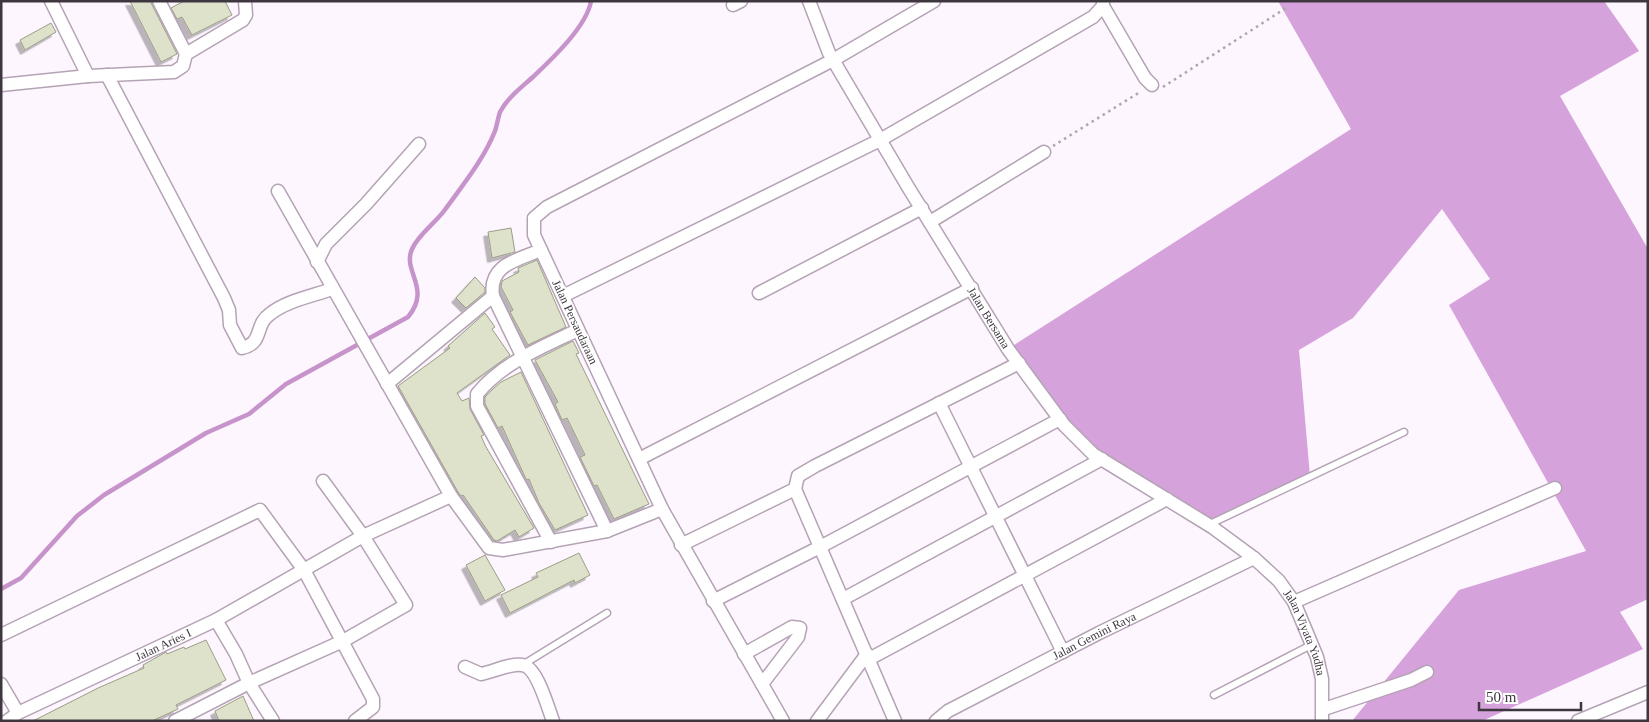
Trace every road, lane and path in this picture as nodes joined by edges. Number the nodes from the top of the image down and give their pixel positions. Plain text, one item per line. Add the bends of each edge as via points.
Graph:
1 (51, 1) edge
2 (159, 1) edge
3 (245, 1) edge
4 (809, 1) edge
5 (934, 1) edge
6 (1103, 4) edge
7 (1286, 8) dead end
8 (186, 54) junction
9 (833, 60) junction
10 (107, 75) junction
11 (88, 76) junction
12 (1152, 85) junction
13 (1, 86) edge
14 (880, 140) junction
15 (419, 144) dead end
16 (1044, 152) joint
17 (278, 190) dead end
18 (922, 208) junction
19 (930, 222) junction
20 (541, 250) junction
21 (317, 262) junction
22 (972, 288) junction
23 (332, 289) junction
24 (759, 293) dead end
25 (493, 296) junction
26 (562, 296) junction
27 (578, 330) junction
28 (522, 356) junction
29 (1019, 363) junction
30 (387, 384) junction
31 (939, 403) junction
32 (1060, 419) junction
33 (1404, 432) dead end
34 (639, 459) junction
35 (1102, 459) junction
36 (970, 466) junction
37 (323, 481) dead end
38 (1555, 488) dead end
39 (795, 489) junction
40 (451, 496) junction
41 (1167, 499) junction
42 (662, 509) junction
43 (996, 516) junction
44 (1208, 525) junction
45 (607, 531) junction
46 (363, 536) junction
47 (551, 542) junction
48 (681, 545) junction
49 (820, 547) junction
50 (1254, 558) junction
51 (304, 570) junction
52 (1025, 576) junction
53 (843, 599) junction
54 (713, 601) junction
55 (1294, 602) junction
56 (607, 613) dead end
57 (216, 620) junction
58 (1, 636) edge
59 (343, 641) junction
60 (1313, 644) junction
61 (1063, 652) junction
62 (744, 654) junction
63 (868, 657) junction
64 (524, 664) junction
65 (465, 667) dead end
66 (1427, 672) dead end
67 (249, 683) junction
68 (1, 684) edge
69 (762, 684) junction
70 (1648, 692) edge
71 (1214, 695) dead end
72 (18, 713) junction
73 (1323, 715) edge
74 (7, 721) edge
75 (175, 721) edge
76 (273, 721) edge
77 (355, 721) edge
78 (554, 721) edge
79 (783, 721) edge
80 (817, 721) edge
81 (896, 721) edge
82 (936, 721) edge
83 (1578, 721) edge

1 - 11 street
2 - 8 street
3 - 8 street via 243,20
4 - 9 street, Jalan Bersama
5 - 9 street
6 - 12 street
6 - 14 street via 1093,17
7 - 12 path via 1167,86
8 - 10 street via 183,66 174,72
9 - 14 street, Jalan Bersama
9 - 20 street, Jalan Persaudaraan via 547,207 534,218 534,235
10 - 11 street
10 - 23 street via 224,298 230,326 242,348 256,342 260,327 269,314
11 - 13 street
12 - 16 path
14 - 18 street, Jalan Bersama
14 - 26 street
15 - 21 street via 326,244
16 - 19 street
17 - 21 street
18 - 19 street, Jalan Bersama
18 - 24 street
19 - 22 street, Jalan Bersama
20 - 25 street via 503,266 491,285
20 - 26 street, Jalan Persaudaraan
21 - 23 street
22 - 29 street, Jalan Bersama
22 - 34 street
23 - 30 street
25 - 28 street
25 - 30 street
26 - 27 street, Jalan Persaudaraan
27 - 28 street
27 - 34 street, Jalan Persaudaraan
28 - 45 street
28 - 47 street via 476,394 477,406
29 - 31 street
29 - 32 street, Jalan Bersama
30 - 40 street
31 - 36 street
31 - 39 street via 801,474
32 - 35 street, Jalan Bersama via 1093,454
32 - 36 street
33 - 44 lane
34 - 42 street, Jalan Persaudaraan
35 - 41 street, Jalan Bersama
35 - 43 street
36 - 43 street
36 - 49 street
37 - 46 street
38 - 55 street
39 - 48 street
39 - 49 street
40 - 46 street, Jalan Aries I
40 - 47 street via 489,548 503,550
41 - 44 street, Jalan Bersama
41 - 52 street
42 - 45 street
42 - 48 street, Jalan Persaudaraan
43 - 52 street
43 - 53 street
44 - 50 street, Jalan Bersama
45 - 47 street
46 - 51 street, Jalan Aries I
46 - 59 street via 406,604
48 - 54 street, Jalan Persaudaraan
49 - 53 street
49 - 54 street
50 - 55 street, Jalan Viyata Yudha via 1279,580
50 - 61 street, Jalan Gemini Raya
51 - 57 street, Jalan Aries I
51 - 58 street via 263,512 257,510
51 - 59 street
52 - 61 street
52 - 63 street
53 - 63 street
54 - 62 street, Jalan Persaudaraan
55 - 60 street, Jalan Viyata Yudha
56 - 64 lane
57 - 67 street
57 - 72 street, Jalan Aries I
59 - 67 street
59 - 77 street via 372,699 373,707
60 - 71 lane
60 - 73 street, Jalan Viyata Yudha via 1322,679
61 - 82 street, Jalan Gemini Raya via 948,711
62 - 69 street, Jalan Persaudaraan
62 - 69 street via 792,627 800,628 798,636
63 - 80 street
63 - 81 street
64 - 65 street via 481,674
64 - 78 street via 536,678
66 - 73 street
67 - 75 street
67 - 76 street
68 - 72 street
69 - 79 street, Jalan Persaudaraan
70 - 83 street
72 - 74 street, Jalan Aries I

